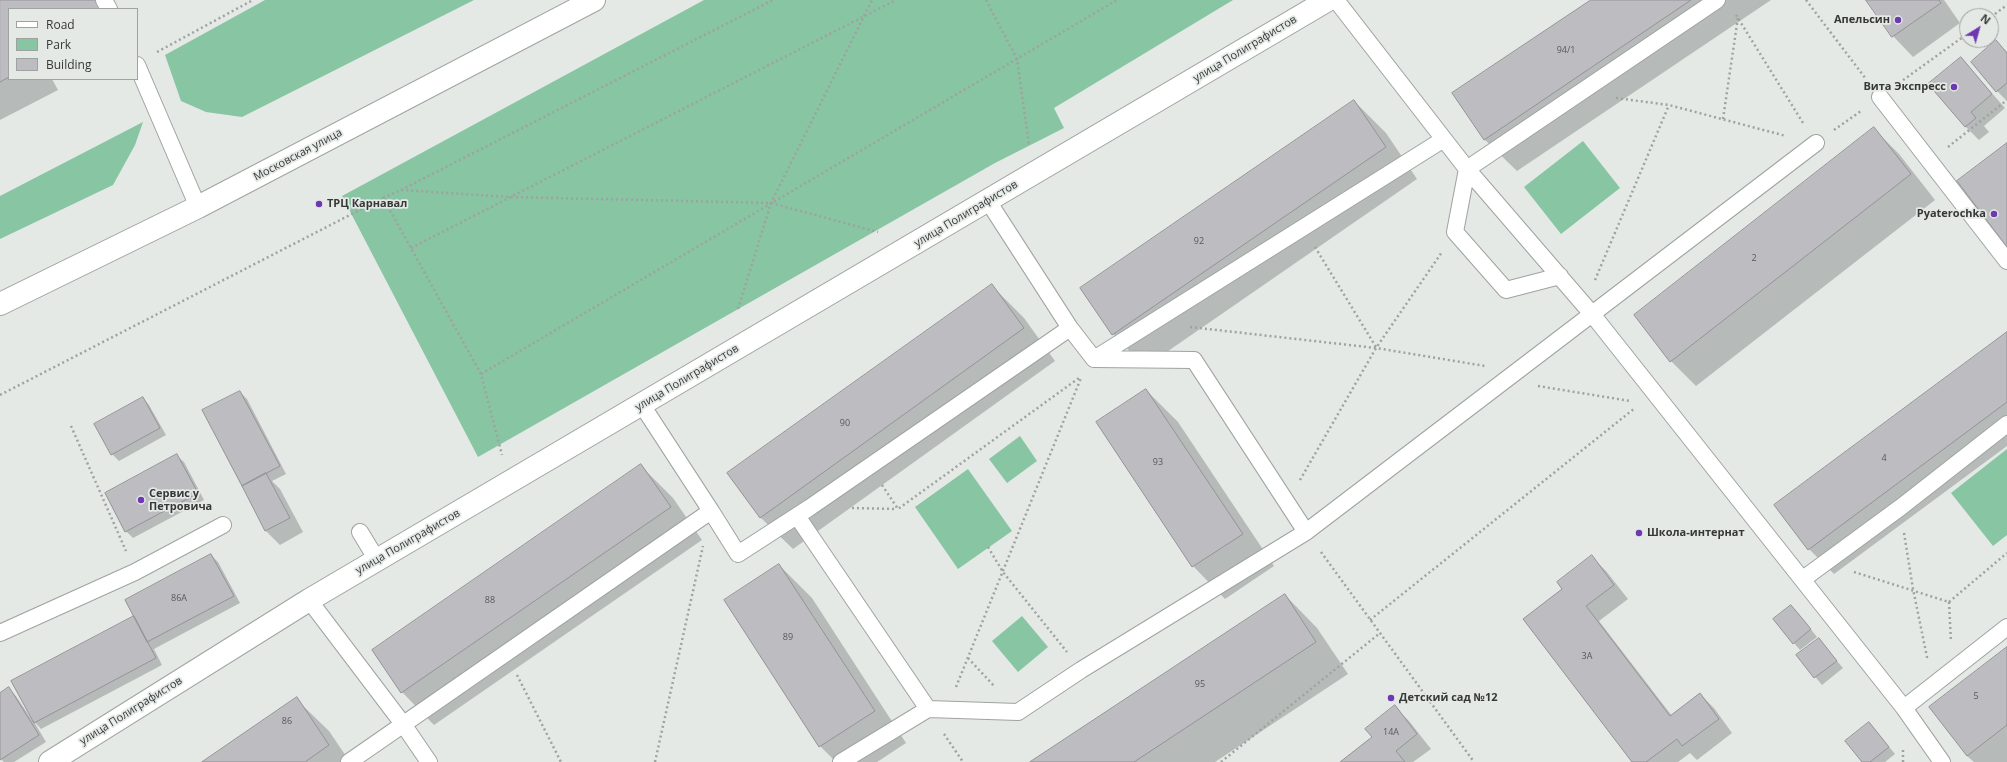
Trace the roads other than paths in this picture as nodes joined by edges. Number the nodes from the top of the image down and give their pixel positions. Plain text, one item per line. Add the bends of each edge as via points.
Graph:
1 (594, 0) edge
2 (1328, 0) edge
3 (1336, 0) edge
4 (1717, 0) edge
5 (138, 67) edge
6 (1880, 97) road end
7 (1444, 139) junction
8 (1816, 144) road end
9 (1467, 169) junction
10 (988, 200) junction
11 (198, 207) junction
12 (2007, 261) edge
13 (1560, 276) junction
14 (0, 304) edge
15 (1588, 309) junction
16 (1070, 328) junction
17 (1094, 359) junction
18 (642, 405) junction
19 (2007, 424) edge
20 (711, 511) junction
21 (797, 516) junction
22 (223, 525) dead end
23 (360, 532) dead end
24 (1306, 532) junction
25 (377, 560) junction
26 (1803, 579) junction
27 (309, 600) junction
28 (2007, 627) edge
29 (0, 633) edge
30 (1908, 705) junction
31 (928, 709) junction
32 (403, 724) junction
33 (50, 762) edge
34 (350, 762) edge
35 (429, 762) edge
36 (841, 762) edge
37 (1942, 762) edge

1 - 11 street, Московская улица
2 - 10 street, улица Полиграфистов
3 - 7 lane
4 - 9 lane
5 - 11 lane
6 - 12 lane
7 - 9 lane
7 - 17 lane
8 - 15 lane
9 - 13 lane
9 - 13 lane via 1455,232 1506,290
10 - 16 lane
10 - 18 street, улица Полиграфистов
11 - 14 street, Московская улица
13 - 15 lane
15 - 24 lane via 1510,376
15 - 26 lane
16 - 17 lane
16 - 21 lane
17 - 24 lane via 1194,360
18 - 20 lane
18 - 25 street, улица Полиграфистов
19 - 26 lane
20 - 21 lane via 738,554
20 - 32 lane
21 - 31 lane
22 - 29 lane via 135,572
23 - 25 lane
24 - 31 lane via 1081,670 1018,712
25 - 27 street, улица Полиграфистов
26 - 30 lane
27 - 32 lane
27 - 33 street, улица Полиграфистов
28 - 30 lane
30 - 37 lane
31 - 36 lane
32 - 34 lane
32 - 35 lane

